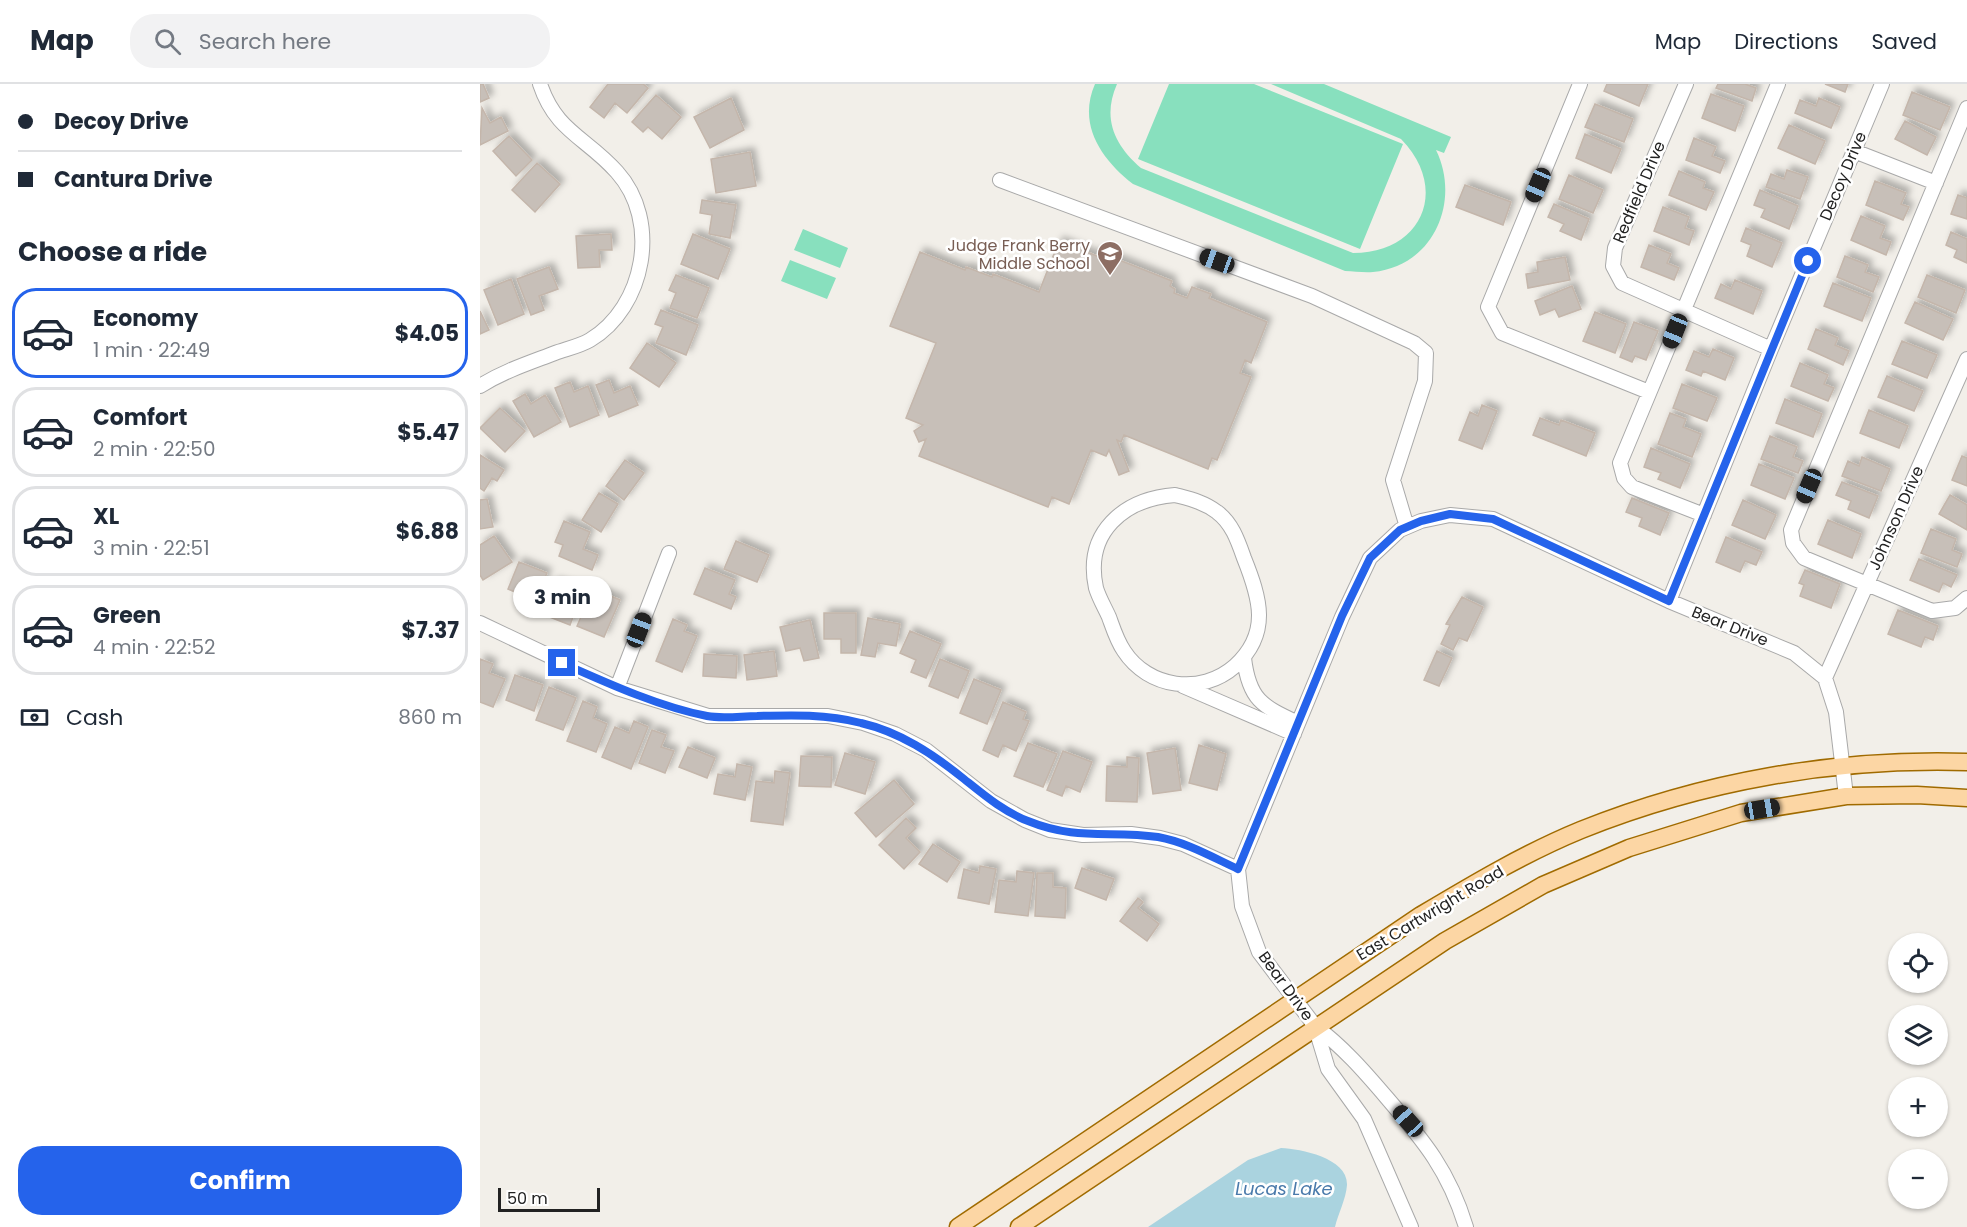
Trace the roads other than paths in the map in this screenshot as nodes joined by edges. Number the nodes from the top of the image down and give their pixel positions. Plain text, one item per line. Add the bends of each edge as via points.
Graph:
1 (540, 84) edge
2 (1580, 84) edge
3 (1686, 84) edge
4 (1778, 84) edge
5 (1882, 84) edge
6 (1967, 108) edge
7 (1854, 151) junction
8 (1000, 180) dead end
9 (1936, 183) junction
10 (1683, 310) junction
11 (1770, 349) junction
12 (1967, 359) edge
13 (480, 386) edge
14 (1649, 392) junction
15 (1704, 515) junction
16 (1407, 527) junction
17 (669, 553) dead end
18 (1867, 584) junction
19 (1967, 598) edge
20 (1669, 601) junction
21 (480, 623) edge
22 (1244, 658) junction
23 (1826, 678) junction
24 (1182, 685) junction
25 (617, 688) junction
26 (1296, 728) junction
27 (1967, 762) edge
28 (1842, 766) junction
29 (1846, 796) junction
30 (1967, 798) edge
31 (1238, 869) junction
32 (1294, 999) junction
33 (1315, 1026) junction
34 (958, 1227) edge
35 (1019, 1227) edge
36 (1411, 1227) edge
37 (1466, 1227) edge

1 - 13 street via 558,121 622,178 643,228 641,261 628,300 611,324 588,341 503,372
2 - 14 street via 1488,307 1502,333
3 - 10 street, Redfield Drive via 1615,248 1613,266 1622,283
4 - 10 street
5 - 7 street, Decoy Drive
6 - 9 street
7 - 9 street
7 - 11 street, Decoy Drive
8 - 16 street via 1312,296 1414,343 1426,353 1425,381 1394,480
9 - 18 street via 1791,530 1793,543 1804,558
10 - 11 street, Redfield Drive
10 - 14 street
11 - 15 street, Decoy Drive
12 - 18 street, Johnson Drive
14 - 15 street via 1620,463 1624,478 1632,487
15 - 20 street, Decoy Drive
16 - 20 street, Bear Drive via 1450,514 1493,519
16 - 26 street, Bear Drive via 1370,558
17 - 25 street
18 - 19 street via 1932,611 1955,609
18 - 23 street, Johnson Drive
20 - 23 street, Bear Drive via 1794,653
21 - 25 street
22 - 24 street via 1227,674 1205,683
22 - 24 street via 1256,637 1260,614 1258,591 1233,531 1218,513 1198,500 1175,495 1151,497 1129,506 1111,522 1099,542 1094,566 1096,589 1123,650 1138,668 1158,680
22 - 26 street via 1249,687 1255,696
23 - 28 street via 1836,712
24 - 26 street
25 - 31 street via 708,716 805,715 863,723 926,750 991,801 1024,820 1050,830 1083,835 1160,838
26 - 31 street, Bear Drive
27 - 28 main road, East Cartwright Road via 1917,760
28 - 29 street
28 - 32 main road, East Cartwright Road via 1726,785 1653,804 1580,831 1496,871 1421,915
29 - 30 main road, East Cartwright Road
29 - 33 main road, East Cartwright Road via 1741,813 1629,848 1543,885 1445,941
31 - 32 street, Bear Drive via 1242,906 1259,952
32 - 33 street, Bear Drive
32 - 34 main road, East Cartwright Road
33 - 35 main road, East Cartwright Road
33 - 36 street via 1328,1069 1364,1119
33 - 37 street via 1350,1055 1419,1133 1447,1178

